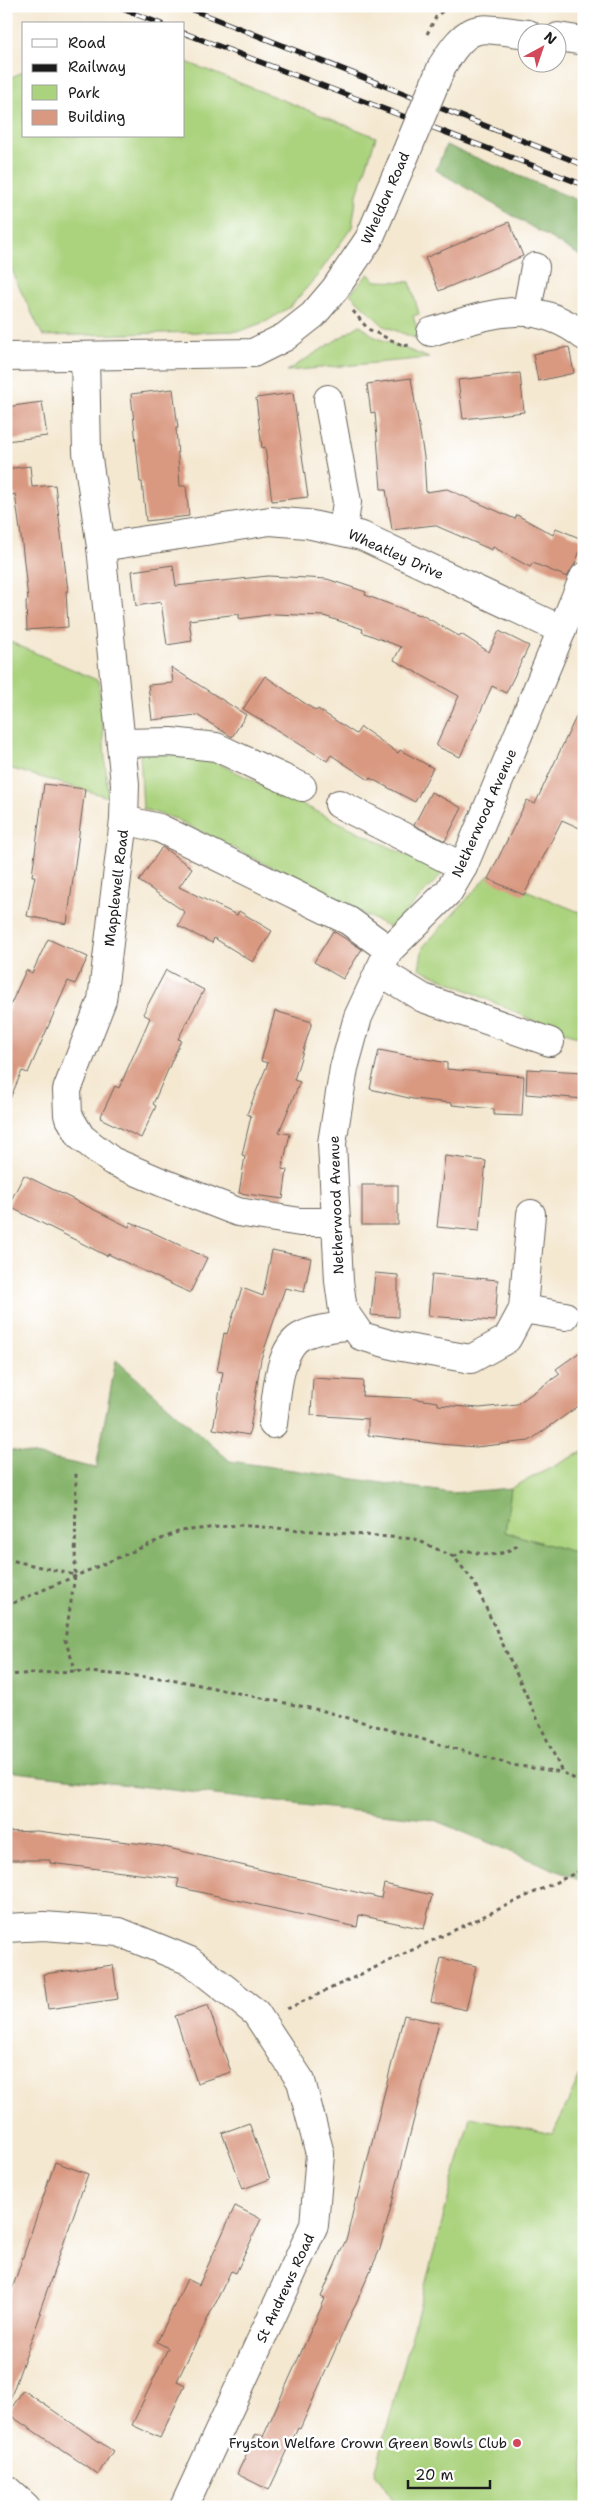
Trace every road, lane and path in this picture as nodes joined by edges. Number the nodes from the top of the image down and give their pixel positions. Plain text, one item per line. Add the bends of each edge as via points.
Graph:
1 (518, 33) edge
2 (568, 39) edge
3 (584, 41) edge
4 (535, 267) dead end
5 (335, 289) junction
6 (527, 310) junction
7 (431, 332) joint
8 (584, 336) edge
9 (6, 356) edge
10 (85, 357) junction
11 (328, 399) dead end
12 (343, 530) junction
13 (101, 546) junction
14 (584, 577) edge
15 (562, 630) junction
16 (121, 743) junction
17 (302, 787) dead end
18 (339, 804) dead end
19 (124, 820) junction
20 (463, 867) junction
21 (384, 961) junction
22 (550, 1042) dead end
23 (531, 1214) dead end
24 (335, 1222) junction
25 (523, 1309) junction
26 (565, 1316) dead end
27 (353, 1325) junction
28 (274, 1424) dead end
29 (76, 1473) dead end
30 (519, 1545) dead end
31 (454, 1557) junction
32 (6, 1559) edge
33 (75, 1575) junction
34 (6, 1606) edge
35 (76, 1671) junction
36 (6, 1675) edge
37 (562, 1772) junction
38 (584, 1784) edge
39 (584, 1869) edge
40 (6, 1928) edge
41 (262, 2021) junction
42 (6, 2489) edge
43 (26, 2507) edge
44 (184, 2507) edge

1 - 5 street, Wheldon Road, bridge via 485,29 467,32 456,43 442,66 369,239
2 - 3 street
4 - 6 street
5 - 7 path via 368,329 404,346 421,342
5 - 10 street, Wheldon Road via 313,315 285,337 253,353
6 - 7 street via 485,315
6 - 8 street via 572,327
9 - 10 street, Wheldon Road
10 - 13 street, Mapplewell Road via 86,452
11 - 12 street via 347,502
12 - 13 street, Wheatley Drive via 270,522
12 - 15 street, Wheatley Drive
13 - 16 street, Mapplewell Road
14 - 15 street, Netherwood Avenue
15 - 20 street, Netherwood Avenue
16 - 17 street via 171,742 216,747
16 - 19 street, Mapplewell Road
18 - 20 street
19 - 21 street via 159,828 349,921
19 - 24 street, Mapplewell Road via 102,1000 67,1090 68,1116 81,1137 112,1161 161,1182 238,1212 300,1222
20 - 21 street, Netherwood Avenue via 449,891
21 - 22 street via 423,998
21 - 24 street, Netherwood Avenue via 358,1017 344,1068 332,1143
23 - 25 street, Netherwood Avenue
24 - 27 street, Netherwood Avenue via 342,1310
25 - 26 street
25 - 27 street, Netherwood Avenue via 507,1339 471,1360 361,1336
27 - 28 street via 321,1330 300,1338 290,1348 278,1378
29 - 33 path
30 - 31 path via 502,1554 465,1550
31 - 33 path via 415,1539 238,1525 180,1531
31 - 37 path via 474,1582
32 - 33 path
33 - 34 path
33 - 35 path via 65,1640
35 - 36 path
35 - 37 path via 171,1679 324,1711 512,1765
37 - 38 path
39 - 41 path
40 - 41 street, St Andrews Road via 44,1926 119,1932 190,1961
41 - 44 street, St Andrews Road via 301,2081 320,2154 314,2225
42 - 43 street

